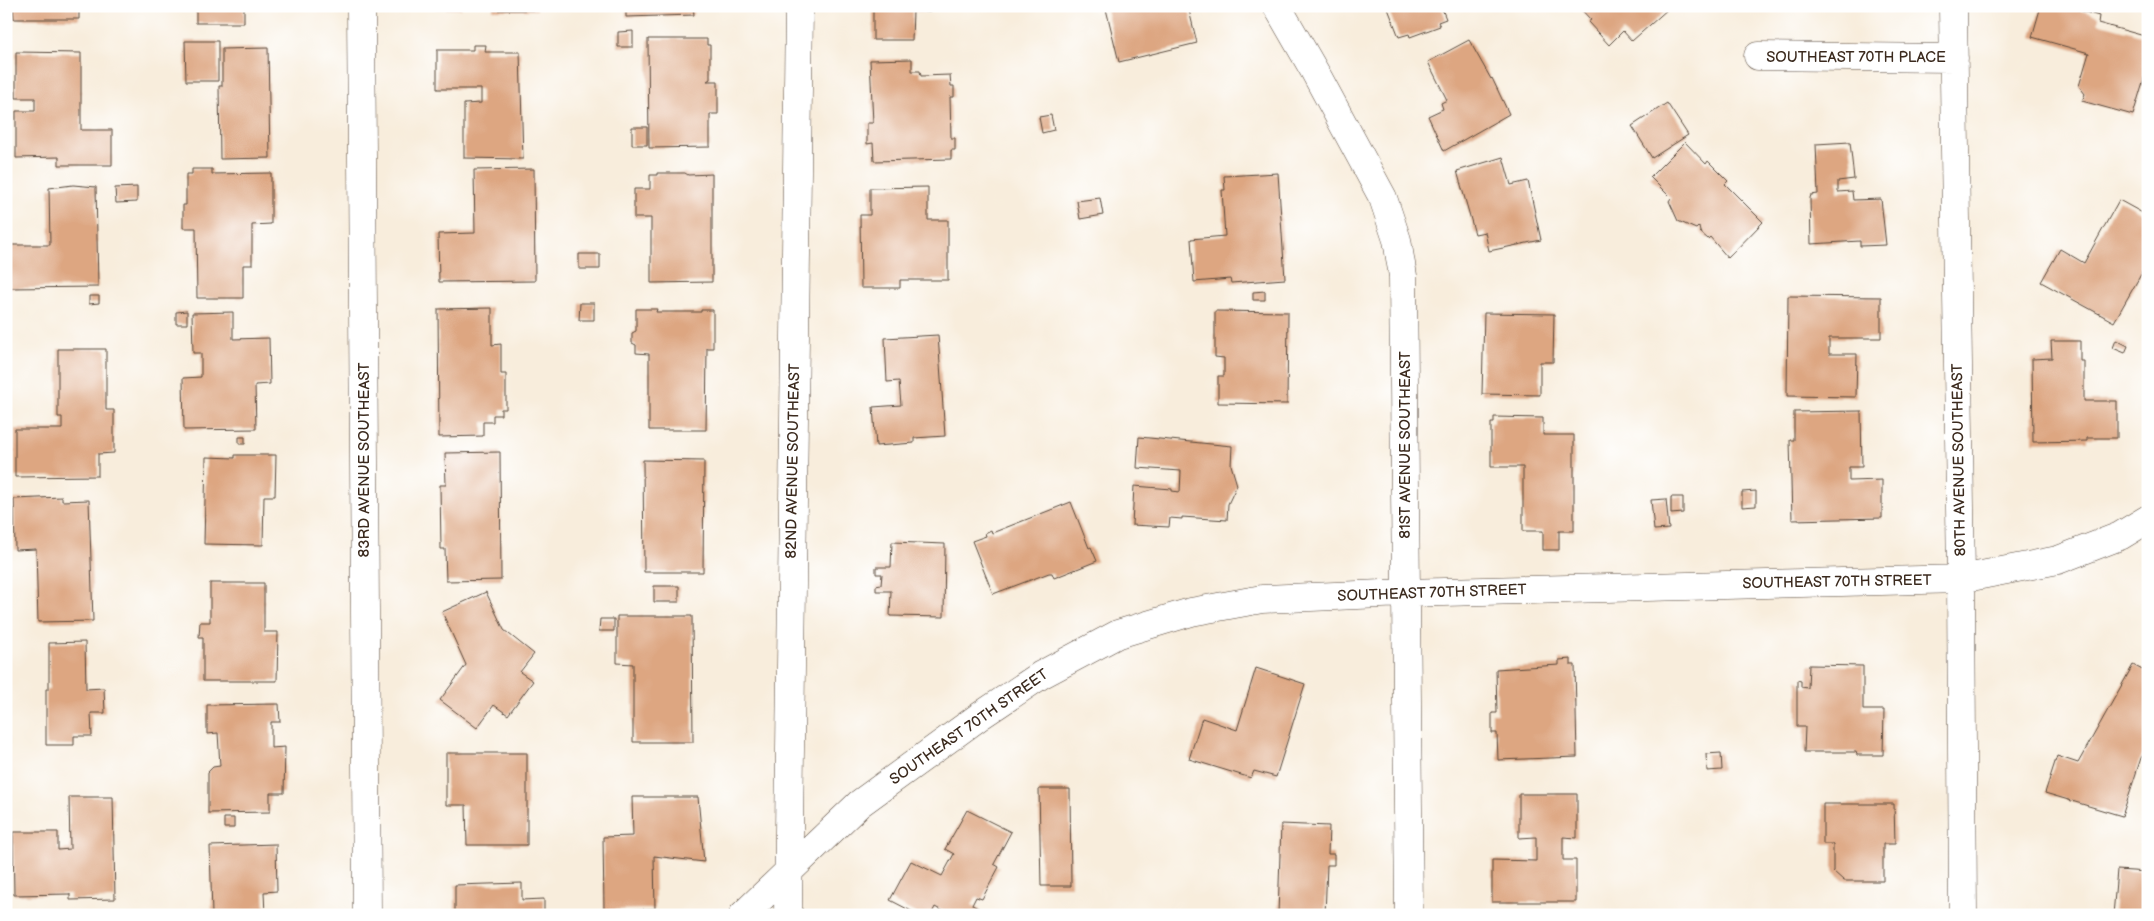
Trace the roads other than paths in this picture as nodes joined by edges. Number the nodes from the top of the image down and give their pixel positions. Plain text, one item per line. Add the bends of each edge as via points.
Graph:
1 (361, 6) edge
2 (799, 6) edge
3 (1277, 6) edge
4 (1954, 6) edge
5 (1758, 56) dead end
6 (1954, 58) junction
7 (2148, 519) edge
8 (1961, 579) junction
9 (1405, 593) junction
10 (788, 871) junction
11 (367, 915) edge
12 (743, 915) edge
13 (788, 915) edge
14 (1409, 915) edge
15 (1963, 915) edge

1 - 11 street, 83RD AVENUE SOUTHEAST
2 - 10 street, 82ND AVENUE SOUTHEAST
3 - 9 street, 81ST AVENUE SOUTHEAST via 1383,198 1397,240 1405,317
4 - 6 street, 80TH AVENUE SOUTHEAST
5 - 6 street, SOUTHEAST 70TH PLACE
6 - 8 street, 80TH AVENUE SOUTHEAST
7 - 8 street, SOUTHEAST 70TH STREET via 2120,536 2058,560
8 - 9 street, SOUTHEAST 70TH STREET
8 - 15 street, 80TH AVENUE SOUTHEAST
9 - 10 street, SOUTHEAST 70TH STREET via 1262,599 1191,612 1118,634 1041,675 980,716 859,804
9 - 14 street, 81ST AVENUE SOUTHEAST
10 - 12 street, SOUTHEAST 70TH STREET
10 - 13 street, 82ND AVENUE SOUTHEAST

